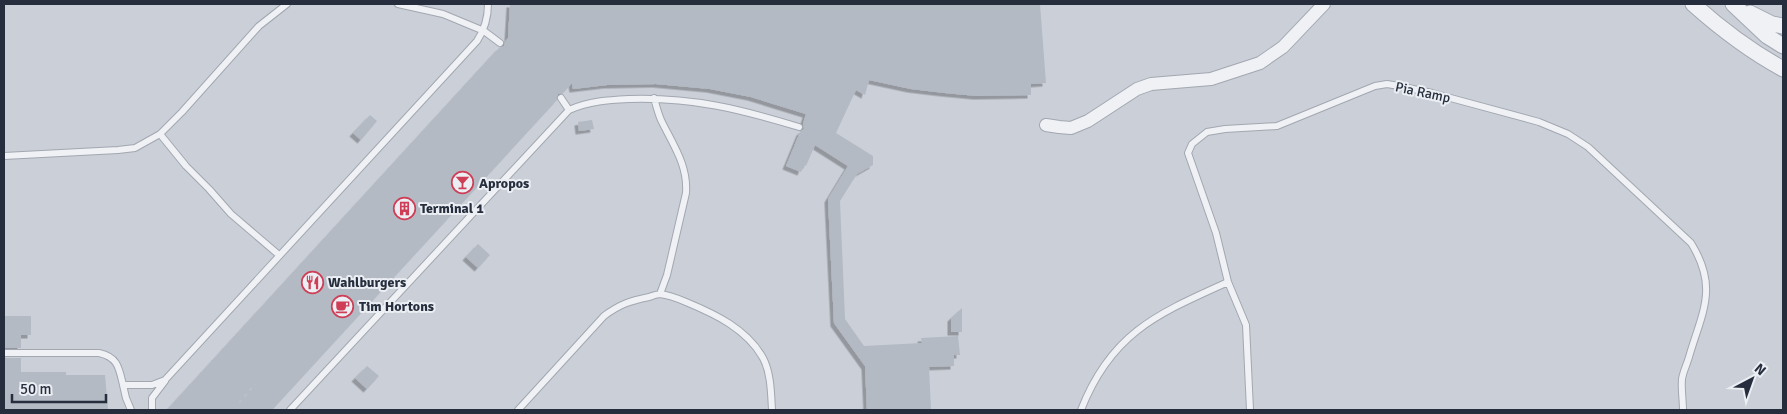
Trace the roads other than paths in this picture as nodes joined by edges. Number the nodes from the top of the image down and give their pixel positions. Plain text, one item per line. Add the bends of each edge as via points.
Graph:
1 (288, 4) edge
2 (398, 4) edge
3 (488, 4) edge
4 (1324, 4) edge
5 (1692, 4) edge
6 (1736, 6) edge
7 (1783, 26) edge
8 (484, 31) junction
9 (500, 43) dead end
10 (1783, 46) edge
11 (1783, 69) edge
12 (561, 98) dead end
13 (654, 98) junction
14 (569, 110) junction
15 (1046, 125) dead end
16 (799, 127) dead end
17 (160, 134) junction
18 (4, 156) edge
19 (279, 255) junction
20 (1228, 282) junction
21 (660, 294) junction
22 (4, 353) edge
23 (165, 380) junction
24 (123, 385) junction
25 (131, 410) edge
26 (152, 410) edge
27 (290, 410) edge
28 (518, 410) edge
29 (772, 410) edge
30 (1081, 410) edge
31 (1250, 410) edge
32 (1683, 410) edge

1 - 17 lane via 260,26
2 - 8 lane via 432,10
3 - 8 lane
4 - 15 street via 1283,47 1260,63 1210,79 1151,84 1071,128
5 - 11 street via 1724,32
6 - 7 street
6 - 10 street via 1767,36
8 - 9 lane
8 - 19 lane
12 - 14 lane
13 - 14 lane via 588,103
13 - 16 lane via 702,102
13 - 21 lane via 660,118 680,157 686,180 686,193
14 - 27 lane
17 - 18 lane via 136,148
17 - 19 lane via 231,214
19 - 23 lane
20 - 30 lane via 1168,308 1133,332 1103,365
20 - 31 lane, Pia Ramp via 1246,325
20 - 32 lane, Pia Ramp via 1216,233 1188,153 1199,138 1207,132 1225,129 1277,126 1387,84 1466,101 1539,122 1580,140 1690,243 1699,256 1707,286 1706,302 1682,379
21 - 28 lane via 628,301 604,316
21 - 29 lane via 709,313 742,332 754,344 768,371
22 - 24 lane via 108,355 116,361
23 - 24 lane via 145,385
23 - 26 lane via 152,398
24 - 25 lane

